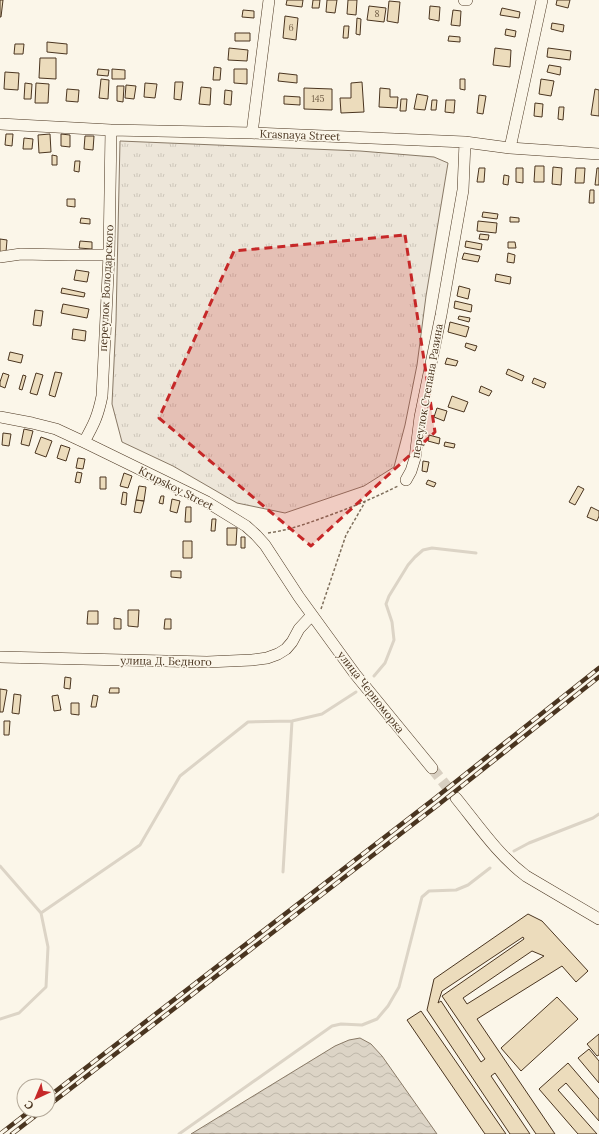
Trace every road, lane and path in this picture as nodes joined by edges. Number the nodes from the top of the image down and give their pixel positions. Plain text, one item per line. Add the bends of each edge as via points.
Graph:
1 (270, 0) edge
2 (542, 0) edge
3 (0, 124) edge
4 (111, 130) junction
5 (252, 133) junction
6 (465, 142) junction
7 (510, 148) junction
8 (599, 154) edge
9 (109, 255) junction
10 (0, 257) edge
11 (0, 417) edge
12 (84, 442) junction
13 (406, 480) joint
14 (364, 502) junction
15 (256, 535) junction
16 (314, 617) junction
17 (0, 657) edge
18 (432, 768) tunnel mouth
19 (456, 798) tunnel mouth
20 (599, 920) edge

1 - 5 street
2 - 7 street
3 - 4 street, Krasnaya Street
4 - 5 street, Krasnaya Street
4 - 9 street, переулок Володарского
5 - 6 street, Krasnaya Street
6 - 7 street, Krasnaya Street
6 - 13 street, переулок Степана Разина via 464,190 420,417 415,458
7 - 8 street, Krasnaya Street
9 - 10 street via 21,254
9 - 12 street, переулок Володарского via 102,396 95,424
11 - 12 street, Krupskoy Street via 56,430
12 - 15 street, Krupskoy Street via 206,502 234,518
13 - 14 path
14 - 15 path via 299,526
14 - 16 path via 346,535 324,603
15 - 16 street, Krupskoy Street
16 - 17 street, улица Д. Бедного via 300,629 286,649 267,658 252,660 207,662
16 - 18 street, улица Черноморка via 355,674
19 - 20 street via 514,868

